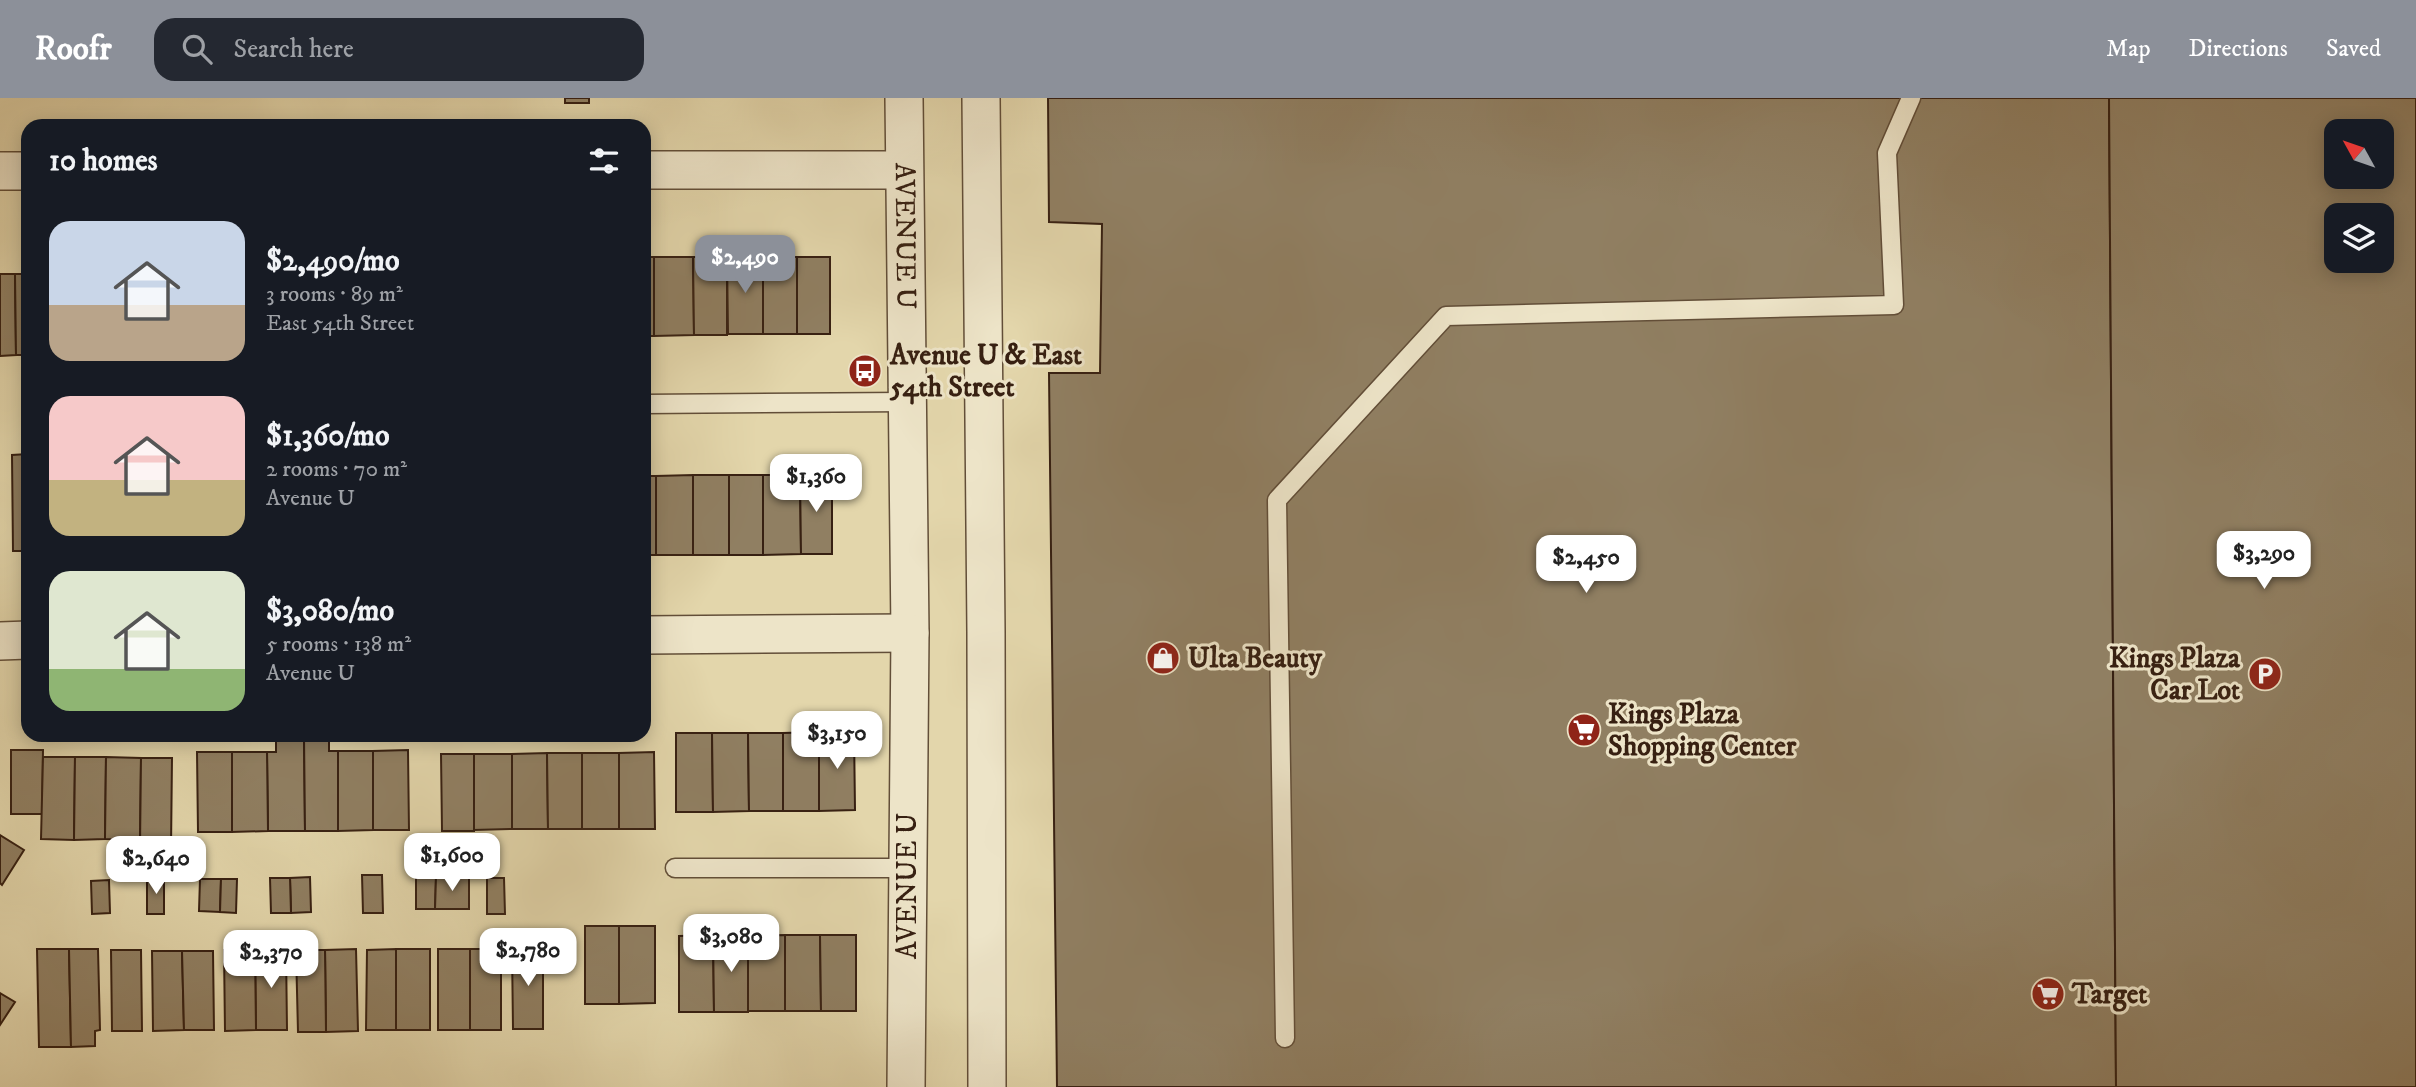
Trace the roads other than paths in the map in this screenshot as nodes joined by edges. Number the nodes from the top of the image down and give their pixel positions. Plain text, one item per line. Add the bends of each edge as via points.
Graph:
1 (904, 98) edge
2 (981, 98) edge
3 (1911, 98) edge
4 (651, 170) edge
5 (903, 170) junction
6 (0, 171) edge
7 (21, 171) edge
8 (906, 402) junction
9 (651, 404) edge
10 (910, 633) junction
11 (651, 635) edge
12 (0, 640) edge
13 (21, 640) edge
14 (675, 868) dead end
15 (908, 868) junction
16 (1286, 1038) dead end
17 (906, 1087) edge
18 (987, 1087) edge

1 - 5 street, AVENUE U
2 - 18 street
3 - 16 lane via 1887,153 1894,305 1446,316 1277,500
4 - 5 street
5 - 8 street, AVENUE U
6 - 7 street
8 - 9 lane
8 - 10 street, AVENUE U
10 - 11 street
10 - 15 street, AVENUE U
12 - 13 street
14 - 15 lane
15 - 17 street, AVENUE U

